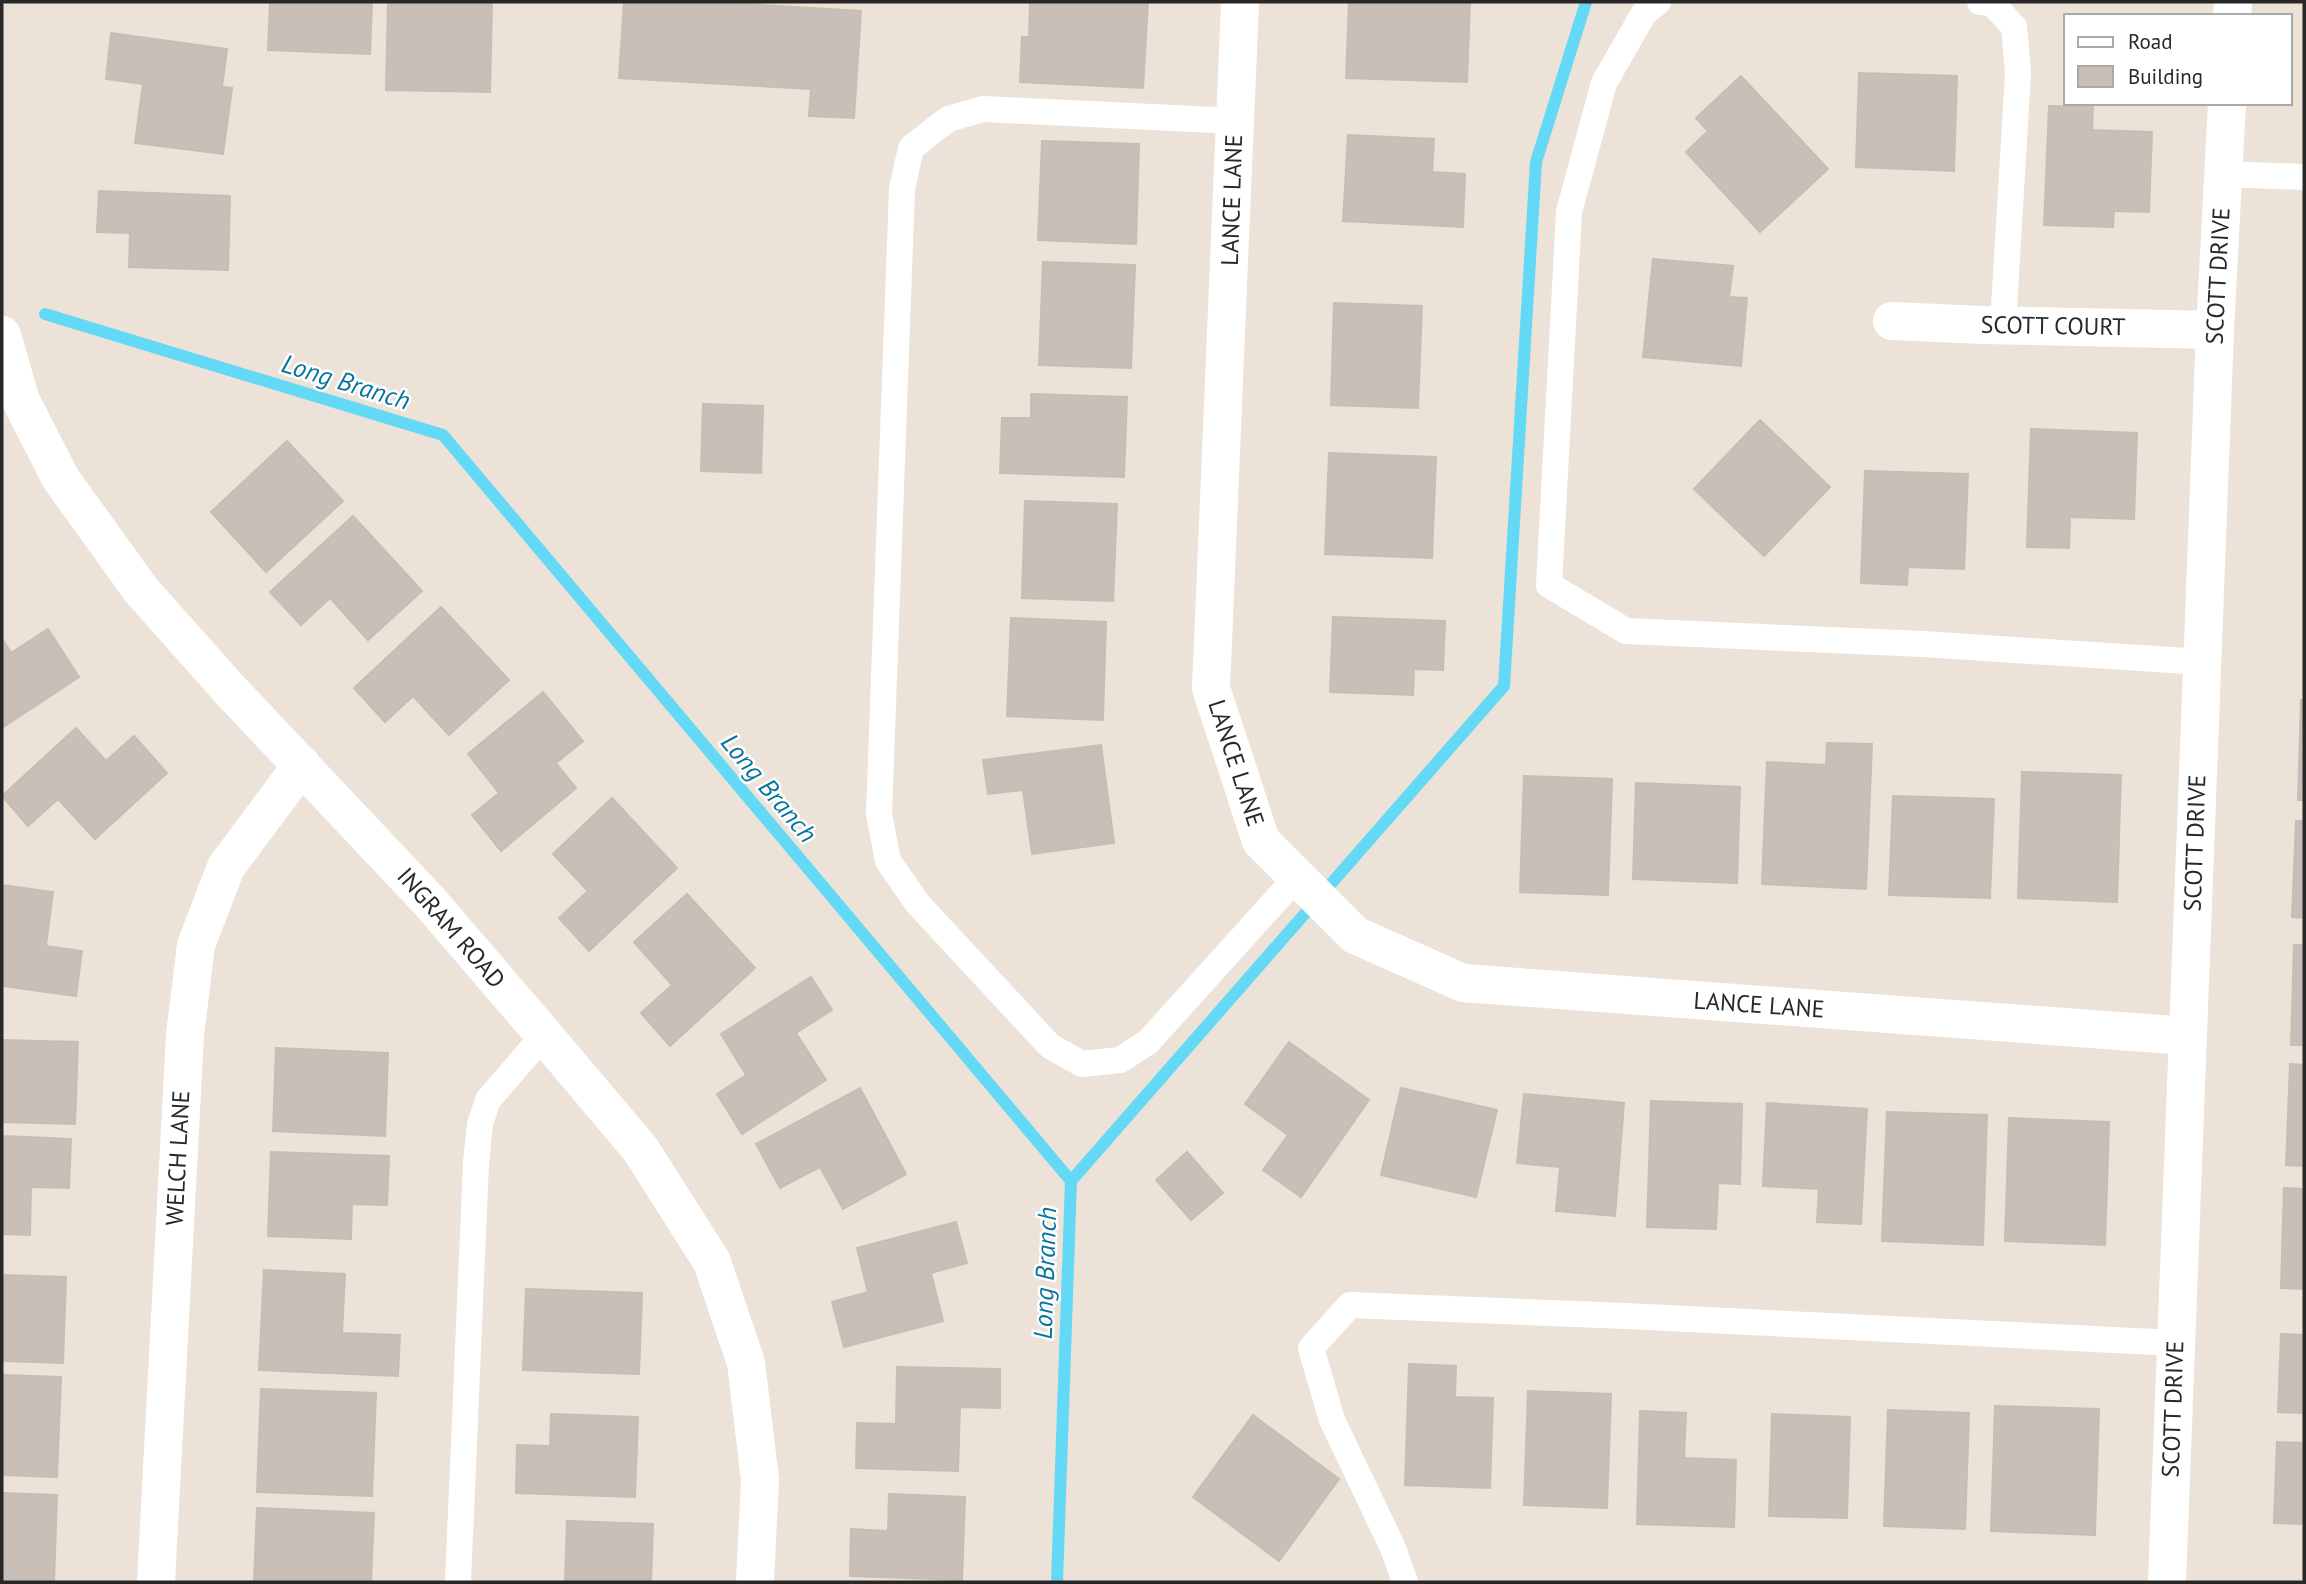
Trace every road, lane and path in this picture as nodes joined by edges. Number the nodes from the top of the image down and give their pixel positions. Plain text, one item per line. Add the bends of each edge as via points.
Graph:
1 (1240, 2) edge
2 (1658, 2) edge
3 (1980, 2) edge
4 (2227, 105) edge
5 (1236, 121) junction
6 (2223, 174) junction
7 (2304, 177) edge
8 (1892, 321) dead end
9 (2003, 325) junction
10 (2215, 330) junction
11 (2, 335) edge
12 (2202, 662) junction
13 (302, 765) junction
14 (1297, 877) junction
15 (544, 1035) junction
16 (2188, 1036) junction
17 (2176, 1343) junction
18 (156, 1582) edge
19 (458, 1582) edge
20 (755, 1582) edge
21 (1405, 1582) edge
22 (2166, 1582) edge

1 - 5 street, LANCE LANE
2 - 12 lane via 1644,12 1604,83 1569,212 1549,585 1626,631 1923,643
3 - 9 lane via 1992,3 2014,27 2018,73
4 - 6 street, SCOTT DRIVE
5 - 14 street, LANCE LANE via 1211,688 1261,841
5 - 14 lane via 983,109 948,119 911,148 902,189 878,814 888,861 918,904 1050,1046 1082,1064 1119,1060 1148,1042
6 - 7 lane
6 - 10 street, SCOTT DRIVE
8 - 9 street, SCOTT COURT
9 - 10 street, SCOTT COURT
10 - 12 street, SCOTT DRIVE
11 - 13 street, INGRAM ROAD via 21,401 61,478 141,590
12 - 16 street, SCOTT DRIVE
13 - 15 street, INGRAM ROAD via 429,901
13 - 18 street, WELCH LANE via 226,867 196,945 185,1035
14 - 16 street, LANCE LANE via 1355,935 1463,983
15 - 19 lane via 502,1080 488,1100 480,1124
15 - 20 street, INGRAM ROAD via 641,1150 712,1262 746,1363 760,1480
16 - 17 street, SCOTT DRIVE
17 - 21 lane via 1350,1305 1311,1348 1332,1420
17 - 22 street, SCOTT DRIVE

